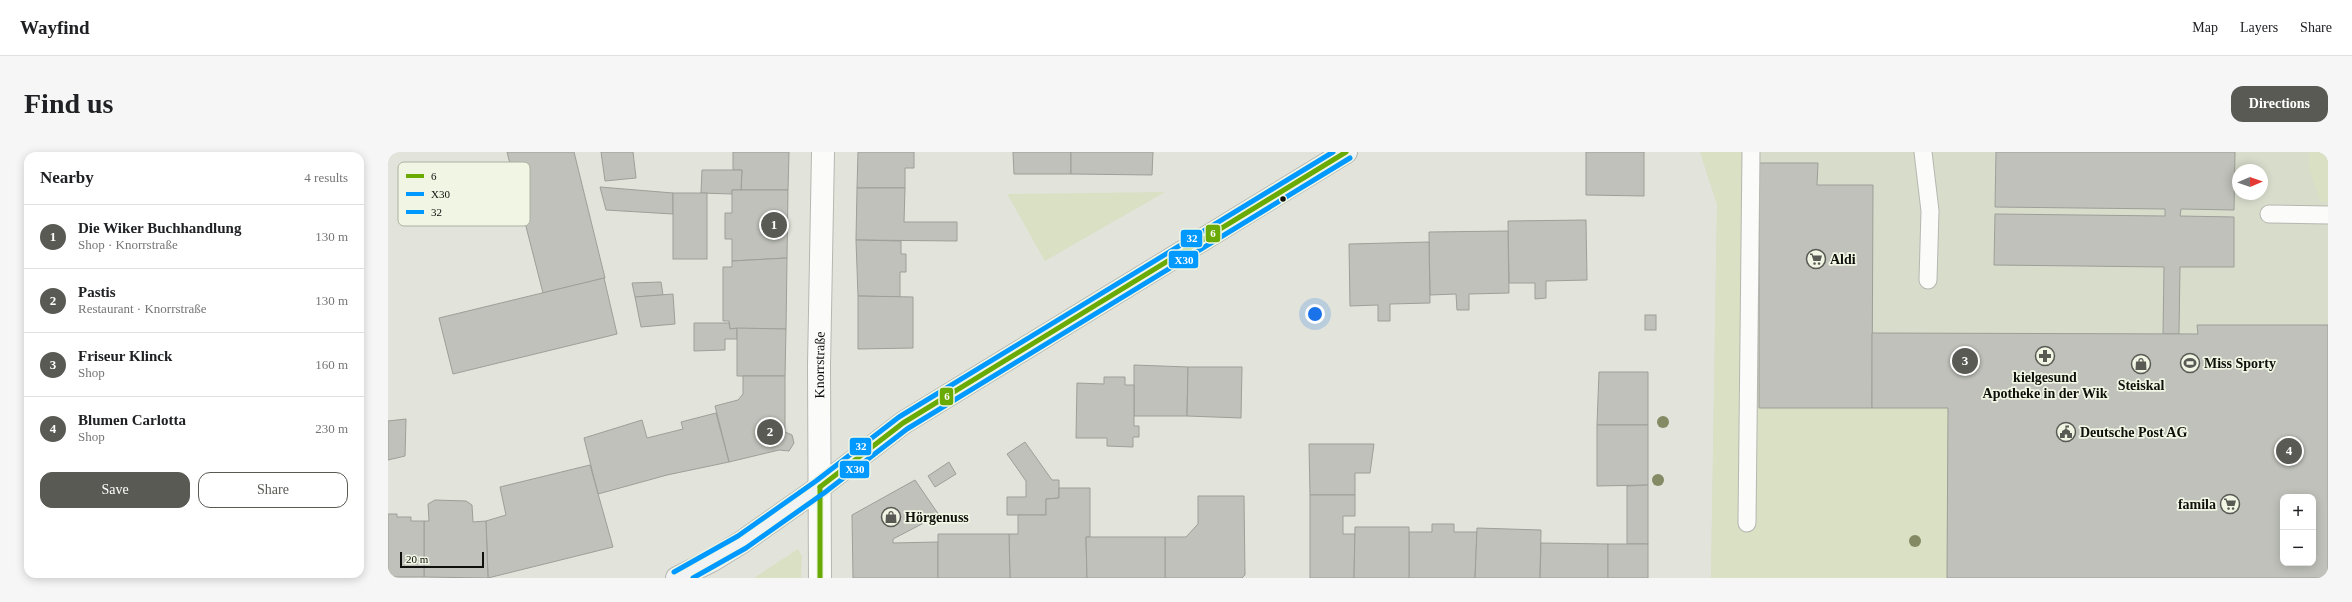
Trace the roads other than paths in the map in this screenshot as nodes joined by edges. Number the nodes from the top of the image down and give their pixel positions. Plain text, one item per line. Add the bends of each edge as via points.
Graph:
1 (823, 152) edge
2 (1346, 152) edge
3 (1751, 152) edge
4 (1923, 152) edge
5 (2269, 214) dead end
6 (2328, 215) edge
7 (1928, 280) dead end
8 (820, 487) junction
9 (1747, 524) dead end
10 (677, 578) edge
11 (820, 578) edge

1 - 8 street, Knorrstraße via 819,366
2 - 8 main road via 903,423
3 - 9 lane
4 - 7 lane via 1930,211
5 - 6 lane
8 - 10 main road via 742,542 712,561
8 - 11 street, Knorrstraße

